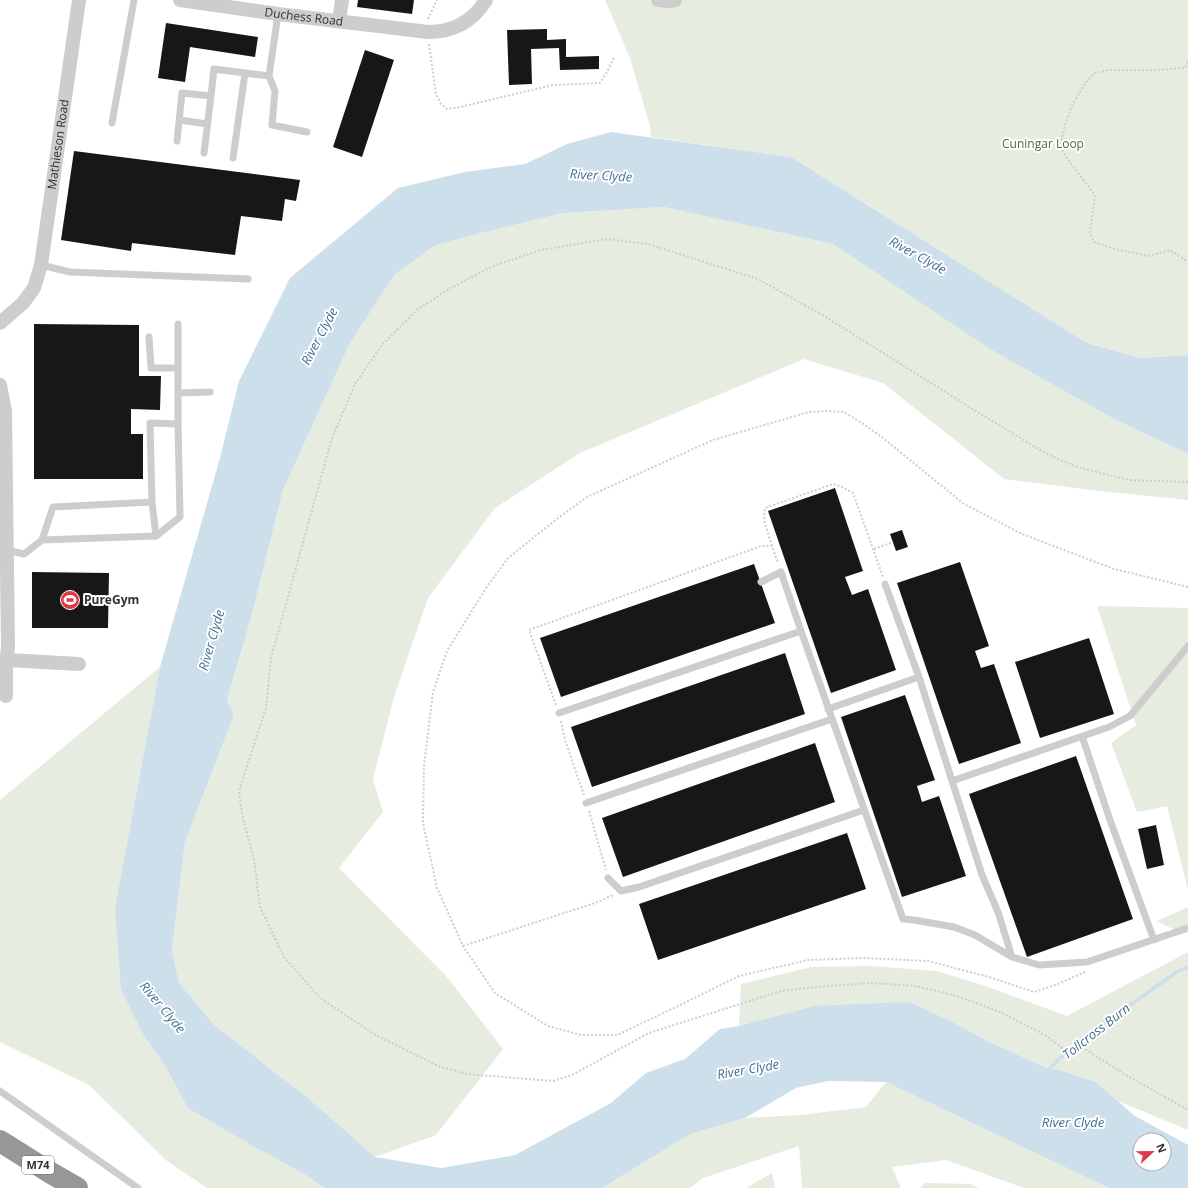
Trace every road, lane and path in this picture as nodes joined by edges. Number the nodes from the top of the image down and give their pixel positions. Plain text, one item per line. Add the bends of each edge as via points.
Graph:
1 (79, 0) edge
2 (134, 0) edge
3 (180, 0) edge
4 (342, 0) edge
5 (436, 0) edge
6 (486, 0) edge
7 (658, 0) edge
8 (675, 0) edge
9 (278, 14) junction
10 (339, 21) junction
11 (425, 32) junction
12 (614, 58) dead end
13 (1188, 62) edge
14 (1185, 68) junction
15 (1188, 70) edge
16 (245, 73) junction
17 (269, 76) junction
18 (211, 96) junction
19 (180, 120) junction
20 (112, 123) dead end
21 (208, 124) junction
22 (307, 132) dead end
23 (177, 141) dead end
24 (204, 153) dead end
25 (233, 158) dead end
26 (1188, 262) edge
27 (41, 265) junction
28 (248, 279) dead end
29 (0, 323) edge
30 (178, 324) dead end
31 (149, 337) dead end
32 (178, 368) junction
33 (0, 385) edge
34 (210, 392) dead end
35 (178, 393) junction
36 (178, 424) junction
37 (1188, 482) edge
38 (152, 502) junction
39 (156, 536) junction
40 (42, 540) junction
41 (893, 542) dead end
42 (772, 546) junction
43 (6, 550) junction
44 (873, 550) junction
45 (781, 572) junction
46 (761, 582) dead end
47 (885, 584) joint
48 (1188, 587) edge
49 (801, 631) junction
50 (1188, 646) edge
51 (7, 660) junction
52 (79, 664) dead end
53 (919, 677) junction
54 (6, 696) dead end
55 (828, 709) junction
56 (559, 713) junction
57 (832, 719) junction
58 (1082, 736) junction
59 (952, 781) junction
60 (586, 803) junction
61 (864, 810) junction
62 (608, 878) joint
63 (621, 891) junction
64 (1188, 928) edge
65 (1154, 940) junction
66 (463, 946) junction
67 (1012, 957) junction
68 (1087, 962) junction
69 (0, 1091) edge
70 (1188, 1110) edge
71 (0, 1129) edge
72 (0, 1141) edge
73 (51, 1173) junction
74 (77, 1188) edge
75 (138, 1188) edge

1 - 27 street, Mathieson Road
2 - 20 lane
3 - 9 street, Duchess Road
4 - 10 street
5 - 11 path
6 - 11 street, Duchess Road via 477,13 449,30
7 - 8 street
9 - 10 street, Duchess Road
9 - 17 lane
10 - 11 street, Duchess Road
11 - 12 path via 436,94 447,109 553,85 600,83
13 - 14 path
14 - 15 path
14 - 26 path via 1108,70 1093,74 1072,106 1060,146 1095,195 1090,233 1094,242 1149,256 1170,250
16 - 17 lane
16 - 18 lane via 214,69
16 - 25 lane
17 - 22 lane via 275,91 272,125
18 - 19 lane via 182,93
18 - 21 lane
19 - 21 lane
19 - 23 lane
21 - 24 lane
27 - 28 lane via 70,272
27 - 29 street, Mathieson Road via 34,288 23,303
30 - 32 lane
31 - 32 lane via 151,368
32 - 35 lane
33 - 43 street via 4,411
34 - 35 lane
35 - 36 lane
36 - 38 lane via 150,423
36 - 39 lane via 180,517
37 - 70 path via 1129,480 1077,467 1045,453 824,316 758,279 648,244 607,239 541,250 493,266 418,309 382,345 355,384 330,446 271,658 266,708 239,791 254,860 260,908 284,958 320,998 374,1034 438,1066 466,1074 553,1081 572,1076 649,1033 781,991 870,983 915,986 958,996 1000,1012 1045,1035 1065,1050 1076,1053 1083,1048
38 - 39 lane
38 - 40 lane via 53,507
39 - 40 lane
40 - 43 lane via 24,554
41 - 44 path
42 - 44 path via 764,520 765,508 833,484 853,493
42 - 45 path
42 - 56 path via 761,546 529,630
43 - 51 street
44 - 47 path
45 - 46 lane
45 - 49 lane
47 - 53 lane
48 - 66 path via 1114,569 1022,534 964,504 883,438 844,412 808,412 712,440 587,497 508,558 447,651 433,692 424,766 423,823 437,888
49 - 55 lane
49 - 56 lane
50 - 58 lane via 1130,716 1109,727
51 - 52 street
51 - 54 street
53 - 55 lane
53 - 59 lane
55 - 57 lane
56 - 60 path via 565,740
57 - 60 lane
57 - 61 lane
58 - 59 lane
58 - 65 lane
59 - 67 lane
60 - 62 path
61 - 63 lane
61 - 67 lane via 903,919 954,927 975,935
62 - 63 lane
63 - 66 path via 598,902
64 - 65 lane
65 - 68 lane
66 - 68 path via 495,993 548,1026 581,1035 617,1035 739,976 808,960 864,958 928,961 1034,992 1087,971
67 - 68 lane via 1039,965
69 - 75 lane
71 - 73 highway, M74
72 - 73 highway, M74
73 - 74 highway, M74

